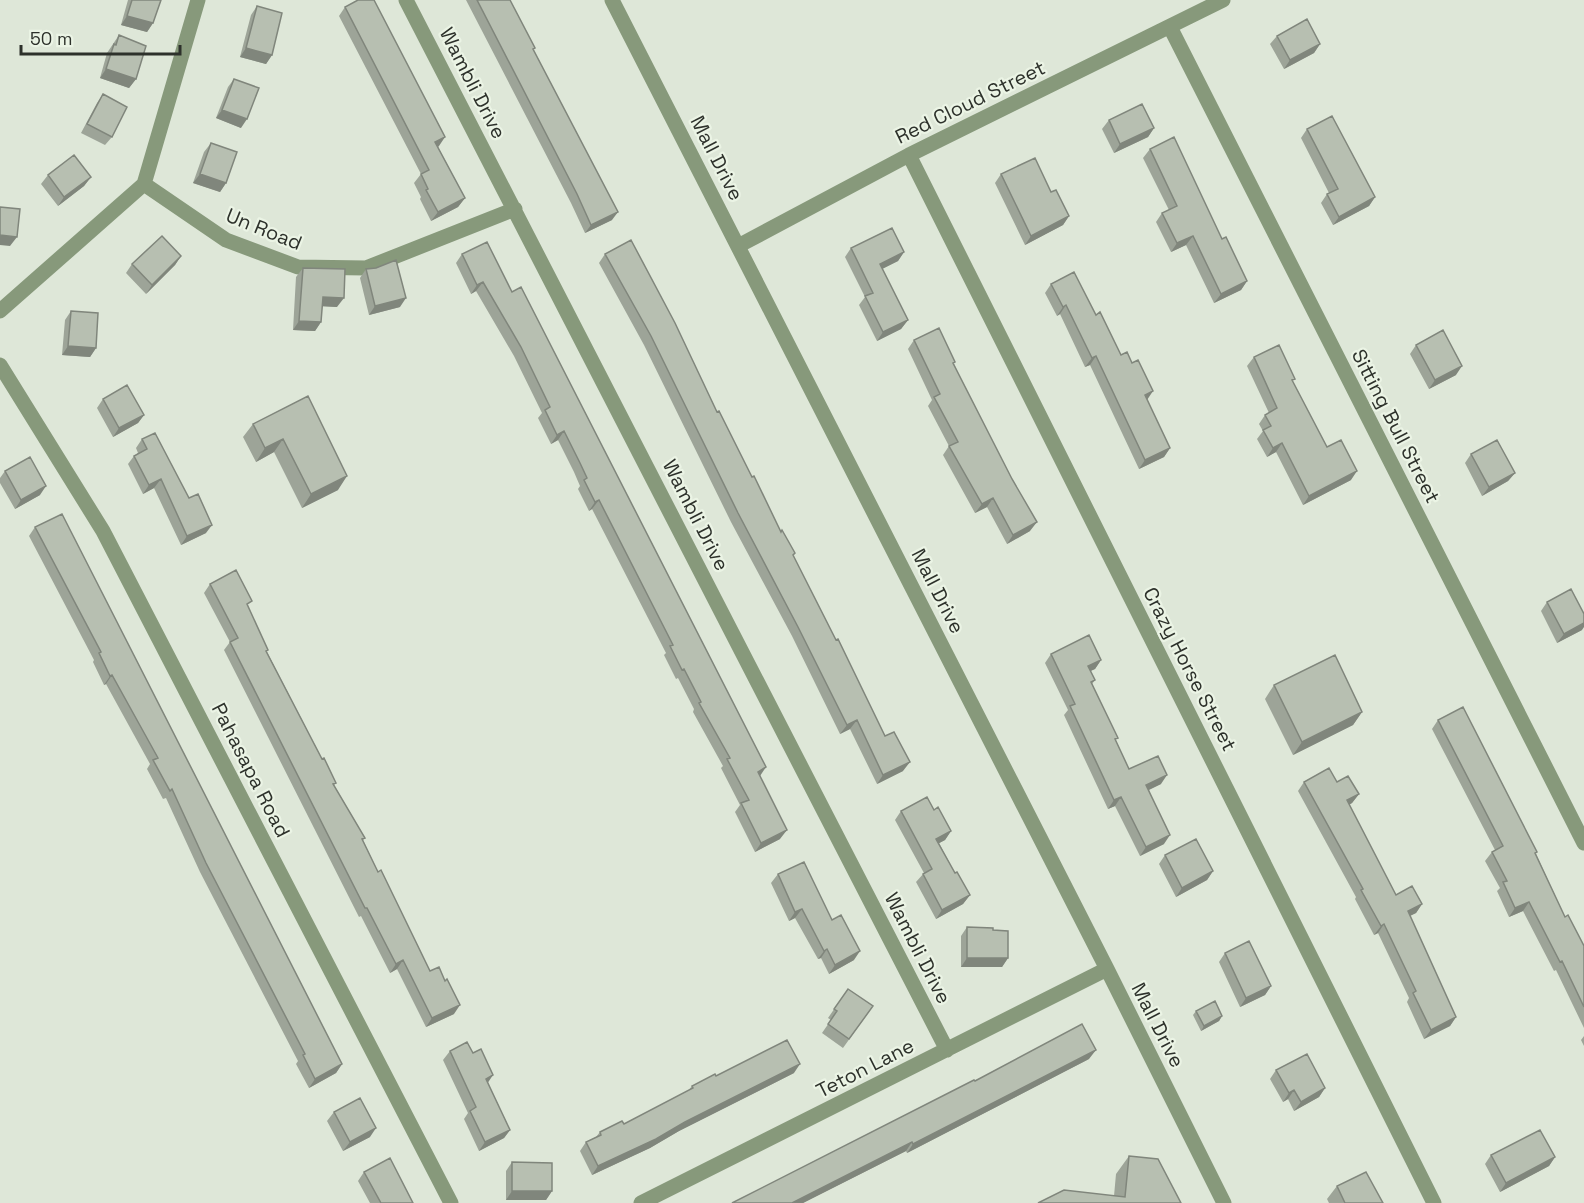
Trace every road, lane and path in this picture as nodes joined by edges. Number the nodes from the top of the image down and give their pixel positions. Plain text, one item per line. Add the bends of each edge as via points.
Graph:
1 (198, 0) edge
2 (406, 0) edge
3 (612, 0) edge
4 (1223, 0) edge
5 (1170, 27) junction
6 (909, 154) junction
7 (144, 184) junction
8 (515, 209) junction
9 (738, 246) junction
10 (0, 311) edge
11 (0, 365) edge
12 (1584, 843) edge
13 (1107, 969) junction
14 (947, 1050) junction
15 (451, 1203) edge
16 (641, 1203) edge
17 (1224, 1203) edge
18 (1434, 1203) edge

1 - 7 street
2 - 8 street, Wambli Drive
3 - 9 street, Mall Drive
4 - 5 street, Red Cloud Street
5 - 6 street, Red Cloud Street
5 - 12 street, Sitting Bull Street
6 - 9 street, Red Cloud Street
6 - 18 street, Crazy Horse Street
7 - 8 street, Un Road via 225,240 298,267 366,268
7 - 10 street
8 - 14 street, Wambli Drive
9 - 13 street, Mall Drive
11 - 15 street, Pahasapa Road via 103,531
13 - 14 street, Teton Lane
13 - 17 street, Mall Drive
14 - 16 street, Teton Lane

